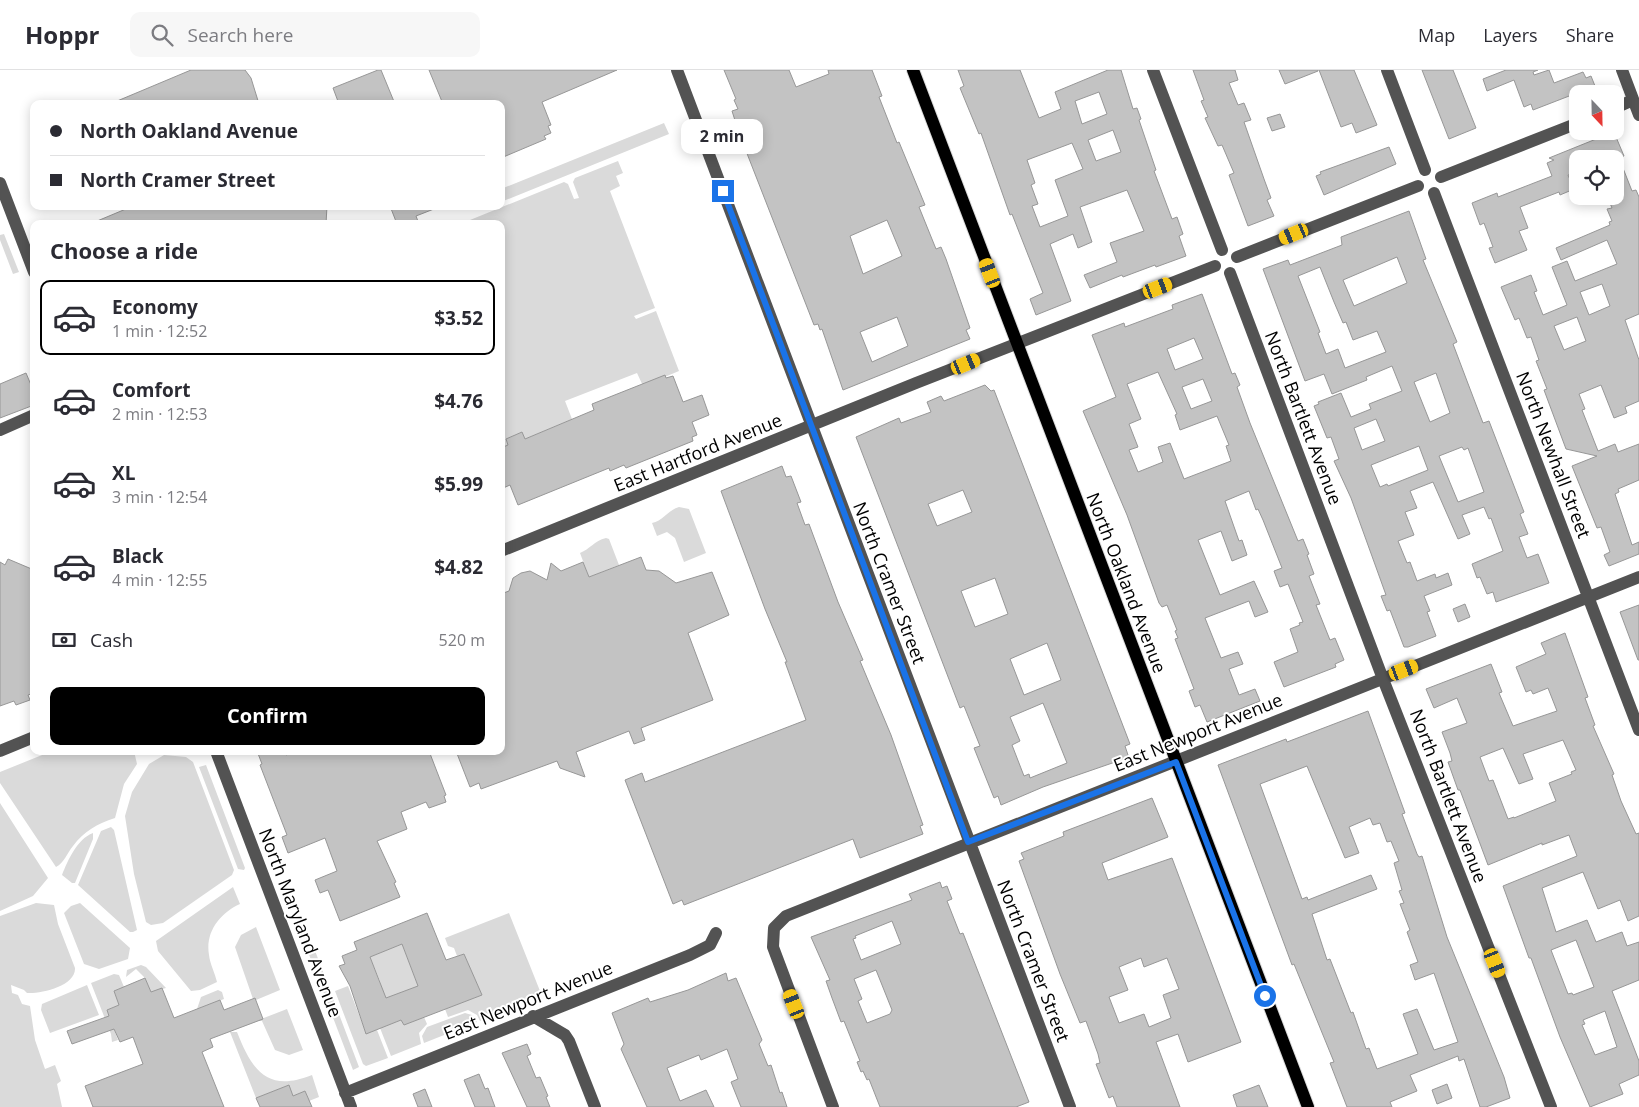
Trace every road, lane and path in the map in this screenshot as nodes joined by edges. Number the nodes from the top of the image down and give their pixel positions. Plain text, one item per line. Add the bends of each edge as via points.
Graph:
1 (677, 70) edge
2 (913, 70) edge
3 (1153, 70) edge
4 (1387, 70) edge
5 (1622, 70) edge
6 (1633, 100) junction
7 (1624, 104) edge
8 (1639, 115) edge
9 (1569, 127) edge
10 (1425, 170) junction
11 (1441, 177) junction
12 (0, 183) edge
13 (1418, 186) junction
14 (1434, 193) junction
15 (1222, 250) junction
16 (1237, 257) junction
17 (30, 262) edge
18 (1215, 266) junction
19 (1230, 273) junction
20 (1017, 344) junction
21 (30, 418) edge
22 (811, 427) junction
23 (0, 430) edge
24 (505, 549) edge
25 (1639, 577) edge
26 (1588, 597) junction
27 (1383, 678) junction
28 (1639, 730) edge
29 (30, 739) edge
30 (0, 750) edge
31 (218, 755) edge
32 (1176, 762) junction
33 (968, 842) junction
34 (716, 933) dead end
35 (533, 1016) junction
36 (346, 1094) junction
37 (351, 1107) edge
38 (595, 1107) edge
39 (834, 1107) edge
40 (1070, 1107) edge
41 (1308, 1107) edge
42 (1551, 1107) edge

1 - 22 street, North Cramer Street
2 - 20 main road, North Oakland Avenue
3 - 15 street
4 - 10 street
5 - 6 street
6 - 7 street
6 - 8 street
9 - 11 street
10 - 11 street via 1434,170
10 - 13 street via 1418,177
11 - 14 street via 1440,186
12 - 17 street
13 - 14 street via 1424,193
13 - 16 street
14 - 26 street, North Newhall Street
15 - 16 street
15 - 18 street via 1215,257
16 - 19 street via 1236,268
18 - 19 street via 1221,273
18 - 20 street, East Hartford Avenue
19 - 27 street, North Bartlett Avenue
20 - 22 street, East Hartford Avenue
20 - 32 main road, North Oakland Avenue
21 - 23 street
22 - 24 street, East Hartford Avenue
22 - 33 street, North Cramer Street
25 - 26 street, East Newport Avenue
26 - 27 street, East Newport Avenue
26 - 28 street, North Newhall Street
27 - 32 street, East Newport Avenue
27 - 42 street, North Bartlett Avenue
29 - 30 street
31 - 36 street, North Maryland Avenue
32 - 33 street, East Newport Avenue
32 - 41 main road, North Oakland Avenue
33 - 39 street, East Newport Avenue via 786,916 774,928 773,947
33 - 40 street, North Cramer Street
34 - 35 street, East Newport Avenue via 710,945 690,955
35 - 36 street, East Newport Avenue
35 - 38 street via 569,1041
36 - 37 street, North Maryland Avenue

